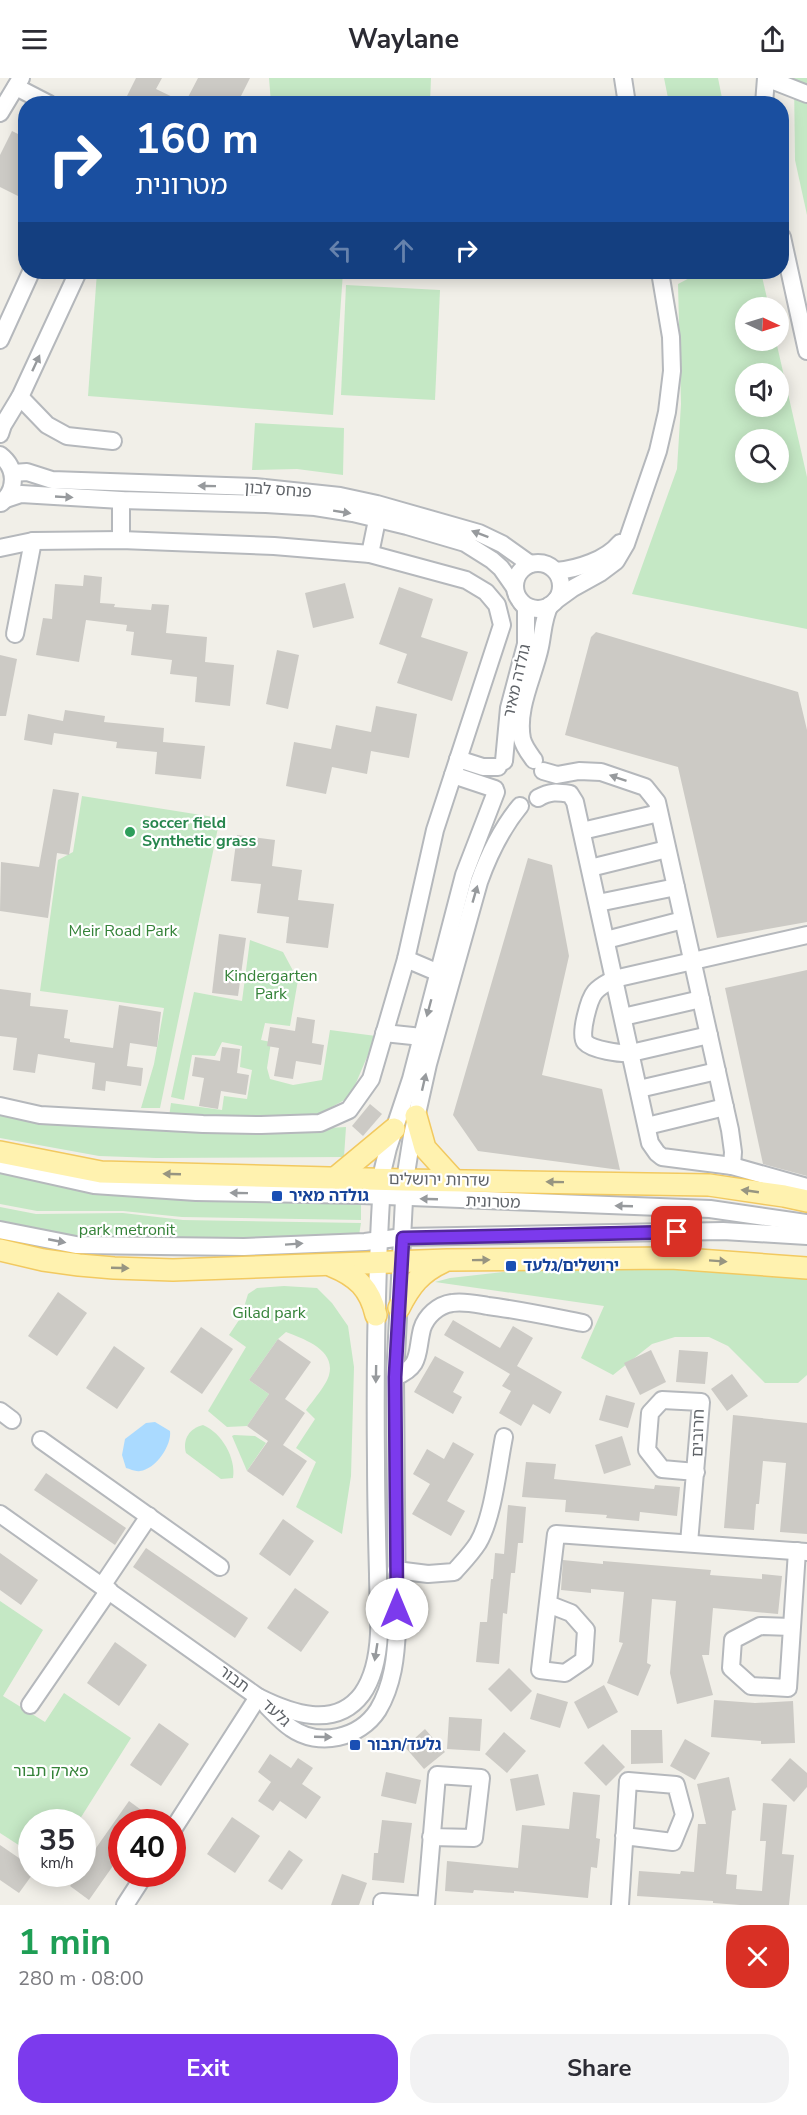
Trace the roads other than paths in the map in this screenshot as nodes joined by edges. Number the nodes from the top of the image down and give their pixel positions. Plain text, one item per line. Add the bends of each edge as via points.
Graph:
1 (623, 78) edge
2 (766, 78) edge
3 (19, 82) edge
4 (807, 94) edge
5 (38, 96) edge
6 (626, 96) edge
7 (765, 96) edge
8 (0, 113) edge
9 (789, 269) edge
10 (28, 279) edge
11 (75, 279) edge
12 (661, 279) edge
13 (0, 340) edge
14 (807, 351) edge
15 (20, 397) junction
16 (0, 434) edge
17 (113, 441) dead end
18 (0, 455) edge
19 (13, 473) junction
20 (121, 500) junction
21 (3, 501) edge
22 (377, 520) junction
23 (631, 531) junction
24 (121, 540) junction
25 (33, 541) junction
26 (0, 550) edge
27 (370, 554) junction
28 (530, 564) junction
29 (556, 571) junction
30 (518, 595) junction
31 (552, 603) junction
32 (15, 634) dead end
33 (501, 764) junction
34 (538, 765) junction
35 (455, 767) junction
36 (579, 771) junction
37 (496, 790) junction
38 (538, 798) junction
39 (575, 802) junction
40 (520, 806) junction
41 (659, 813) junction
42 (582, 831) junction
43 (667, 849) junction
44 (590, 868) junction
45 (676, 887) junction
46 (598, 903) junction
47 (684, 920) junction
48 (807, 935) edge
49 (606, 940) junction
50 (406, 959) junction
51 (693, 961) junction
52 (439, 973) junction
53 (615, 980) junction
54 (701, 999) junction
55 (623, 1017) junction
56 (384, 1034) junction
57 (709, 1035) junction
58 (422, 1037) junction
59 (631, 1053) junction
60 (717, 1071) junction
61 (639, 1089) junction
62 (0, 1106) edge
63 (725, 1107) junction
64 (416, 1116) junction
65 (647, 1126) junction
66 (394, 1129) junction
67 (0, 1152) edge
68 (0, 1164) edge
69 (732, 1166) junction
70 (335, 1178) junction
71 (454, 1180) junction
72 (807, 1187) edge
73 (382, 1188) junction
74 (405, 1190) junction
75 (807, 1202) edge
76 (807, 1223) edge
77 (0, 1230) edge
78 (807, 1236) edge
79 (403, 1238) junction
80 (380, 1240) junction
81 (0, 1250) edge
82 (447, 1260) junction
83 (402, 1262) junction
84 (378, 1263) junction
85 (329, 1264) junction
86 (807, 1268) edge
87 (399, 1308) junction
88 (376, 1315) junction
89 (583, 1323) dead end
90 (395, 1377) junction
91 (504, 1437) dead end
92 (41, 1440) dead end
93 (696, 1472) junction
94 (0, 1514) edge
95 (149, 1516) junction
96 (689, 1544) junction
97 (802, 1552) edge
98 (220, 1567) dead end
99 (396, 1570) junction
100 (106, 1588) junction
101 (548, 1604) dead end
102 (792, 1627) junction
103 (258, 1697) junction
104 (30, 1705) dead end
105 (186, 1809) edge
106 (624, 1836) junction
107 (431, 1837) junction
108 (137, 1887) edge
109 (125, 1905) edge
110 (382, 1905) edge
111 (426, 1905) edge
112 (620, 1905) edge

1 - 6 street
2 - 4 street
2 - 7 street
3 - 5 street
3 - 8 street
9 - 14 street
10 - 13 street
15 -> 11 street
12 - 23 street via 672,371 658,451
15 - 16 street
15 - 17 street via 46,426 67,436
18 - 19 street
19 - 21 street via 11,491
28 -> 19 street, פנחס לבון via 479,533 340,496 266,488 52,480 27,471
21 -> 20 street, פנחס לבון via 21,494
20 -> 22 street, פנחס לבון via 315,507
20 - 24 street
22 - 27 street
22 - 30 street, פנחס לבון via 465,543 501,568
23 - 29 street via 615,550 575,568
23 - 31 street via 616,561
24 - 25 street
24 - 27 street
25 - 26 street
25 - 32 street
27 - 35 street via 466,580 486,592 497,605 502,625
28 - 29 street via 545,563
28 - 30 street via 518,573
29 - 31 street via 561,590
30 - 31 street via 526,606 538,609
30 - 33 street, גולדה מאיר via 526,608 526,644 509,708
31 - 34 street, גולדה מאיר via 544,619 523,707 522,740
33 - 34 street via 520,755
33 - 35 street
33 - 37 street via 494,775
34 - 36 street via 557,775
34 - 38 street via 544,785
35 - 37 street
35 - 50 street via 435,830
36 - 39 street
41 -> 36 street via 657,802 645,787 601,772
37 - 40 street via 507,803
37 - 52 street via 464,875
38 - 39 street via 548,792 560,792 570,794
38 - 40 street
39 - 42 street
64 -> 40 street via 478,882 502,830
41 - 42 street
41 - 43 street
42 - 44 street
43 - 44 street
43 - 45 street
44 - 46 street
45 - 46 street
45 - 47 street
46 - 49 street
47 - 49 street
47 - 51 street
48 - 51 street
49 - 53 street
50 - 52 street
50 - 56 street
51 - 53 street
51 - 54 street
52 -> 58 street
53 - 55 street
53 - 59 street via 593,994 582,1034 591,1046
54 - 55 street
54 - 57 street
55 - 59 street
56 - 58 street
56 - 62 street via 372,1079 348,1110 320,1123 114,1120 40,1115
57 - 59 street
57 - 60 street
58 - 66 street
59 - 61 street
60 - 61 street
60 - 63 street
61 - 65 street
63 - 65 street
63 - 69 street via 732,1139
64 - 71 main road via 425,1148
64 - 74 street
65 - 69 street via 650,1143 662,1157
66 - 70 main road
66 - 73 street
70 -> 67 main road, שדרות ירושלים via 101,1172
73 -> 68 street via 196,1192 94,1185
69 - 72 street
70 - 73 main road, שדרות ירושלים
71 - 74 main road, שדרות ירושלים
75 -> 71 main road, שדרות ירושלים via 709,1185
73 - 74 main road, שדרות ירושלים
73 - 80 street
76 -> 74 street, מטרונית via 710,1209
74 - 79 street
77 -> 80 street, מטרונית via 76,1245 244,1247
78 - 79 street, מטרונית via 723,1231
79 - 80 street, מטרונית
79 - 83 street
80 - 84 street
81 -> 85 main road via 43,1260 114,1268 173,1270
82 - 83 main road
82 -> 86 main road via 671,1258
82 - 87 main road via 417,1278
83 - 84 main road
83 - 87 street, גלעד
84 - 85 main road
84 - 88 street, גלעד
85 - 88 main road via 362,1284
87 - 90 street, גלעד
88 -> 103 street, גלעד via 379,1632 373,1669 360,1697 334,1714 296,1713
89 - 90 street via 451,1303 431,1314 424,1324 413,1365 408,1372
90 - 99 street, גלעד
91 - 99 street via 486,1524 467,1558 454,1572
92 - 95 street
93 - 93 street, חרובים via 701,1402 662,1400 650,1413 647,1450 662,1469
93 - 96 street, חרובים
94 - 100 street, תבור
95 - 98 street
95 - 100 street
96 - 97 street
96 - 101 street via 556,1534
97 - 102 street
103 -> 99 street, גלעד via 291,1729 305,1736 340,1737 368,1721 377,1711 392,1675 396,1652
100 - 103 street, תבור
100 - 104 street
102 - 102 street via 788,1688 751,1686 731,1668 733,1640 760,1626
103 - 105 street, תבור
106 - 106 street via 628,1782 676,1785 684,1815 673,1842
106 - 112 street
107 - 107 street via 437,1775 481,1778 474,1838
107 - 111 street
108 - 109 street
110 - 111 street

